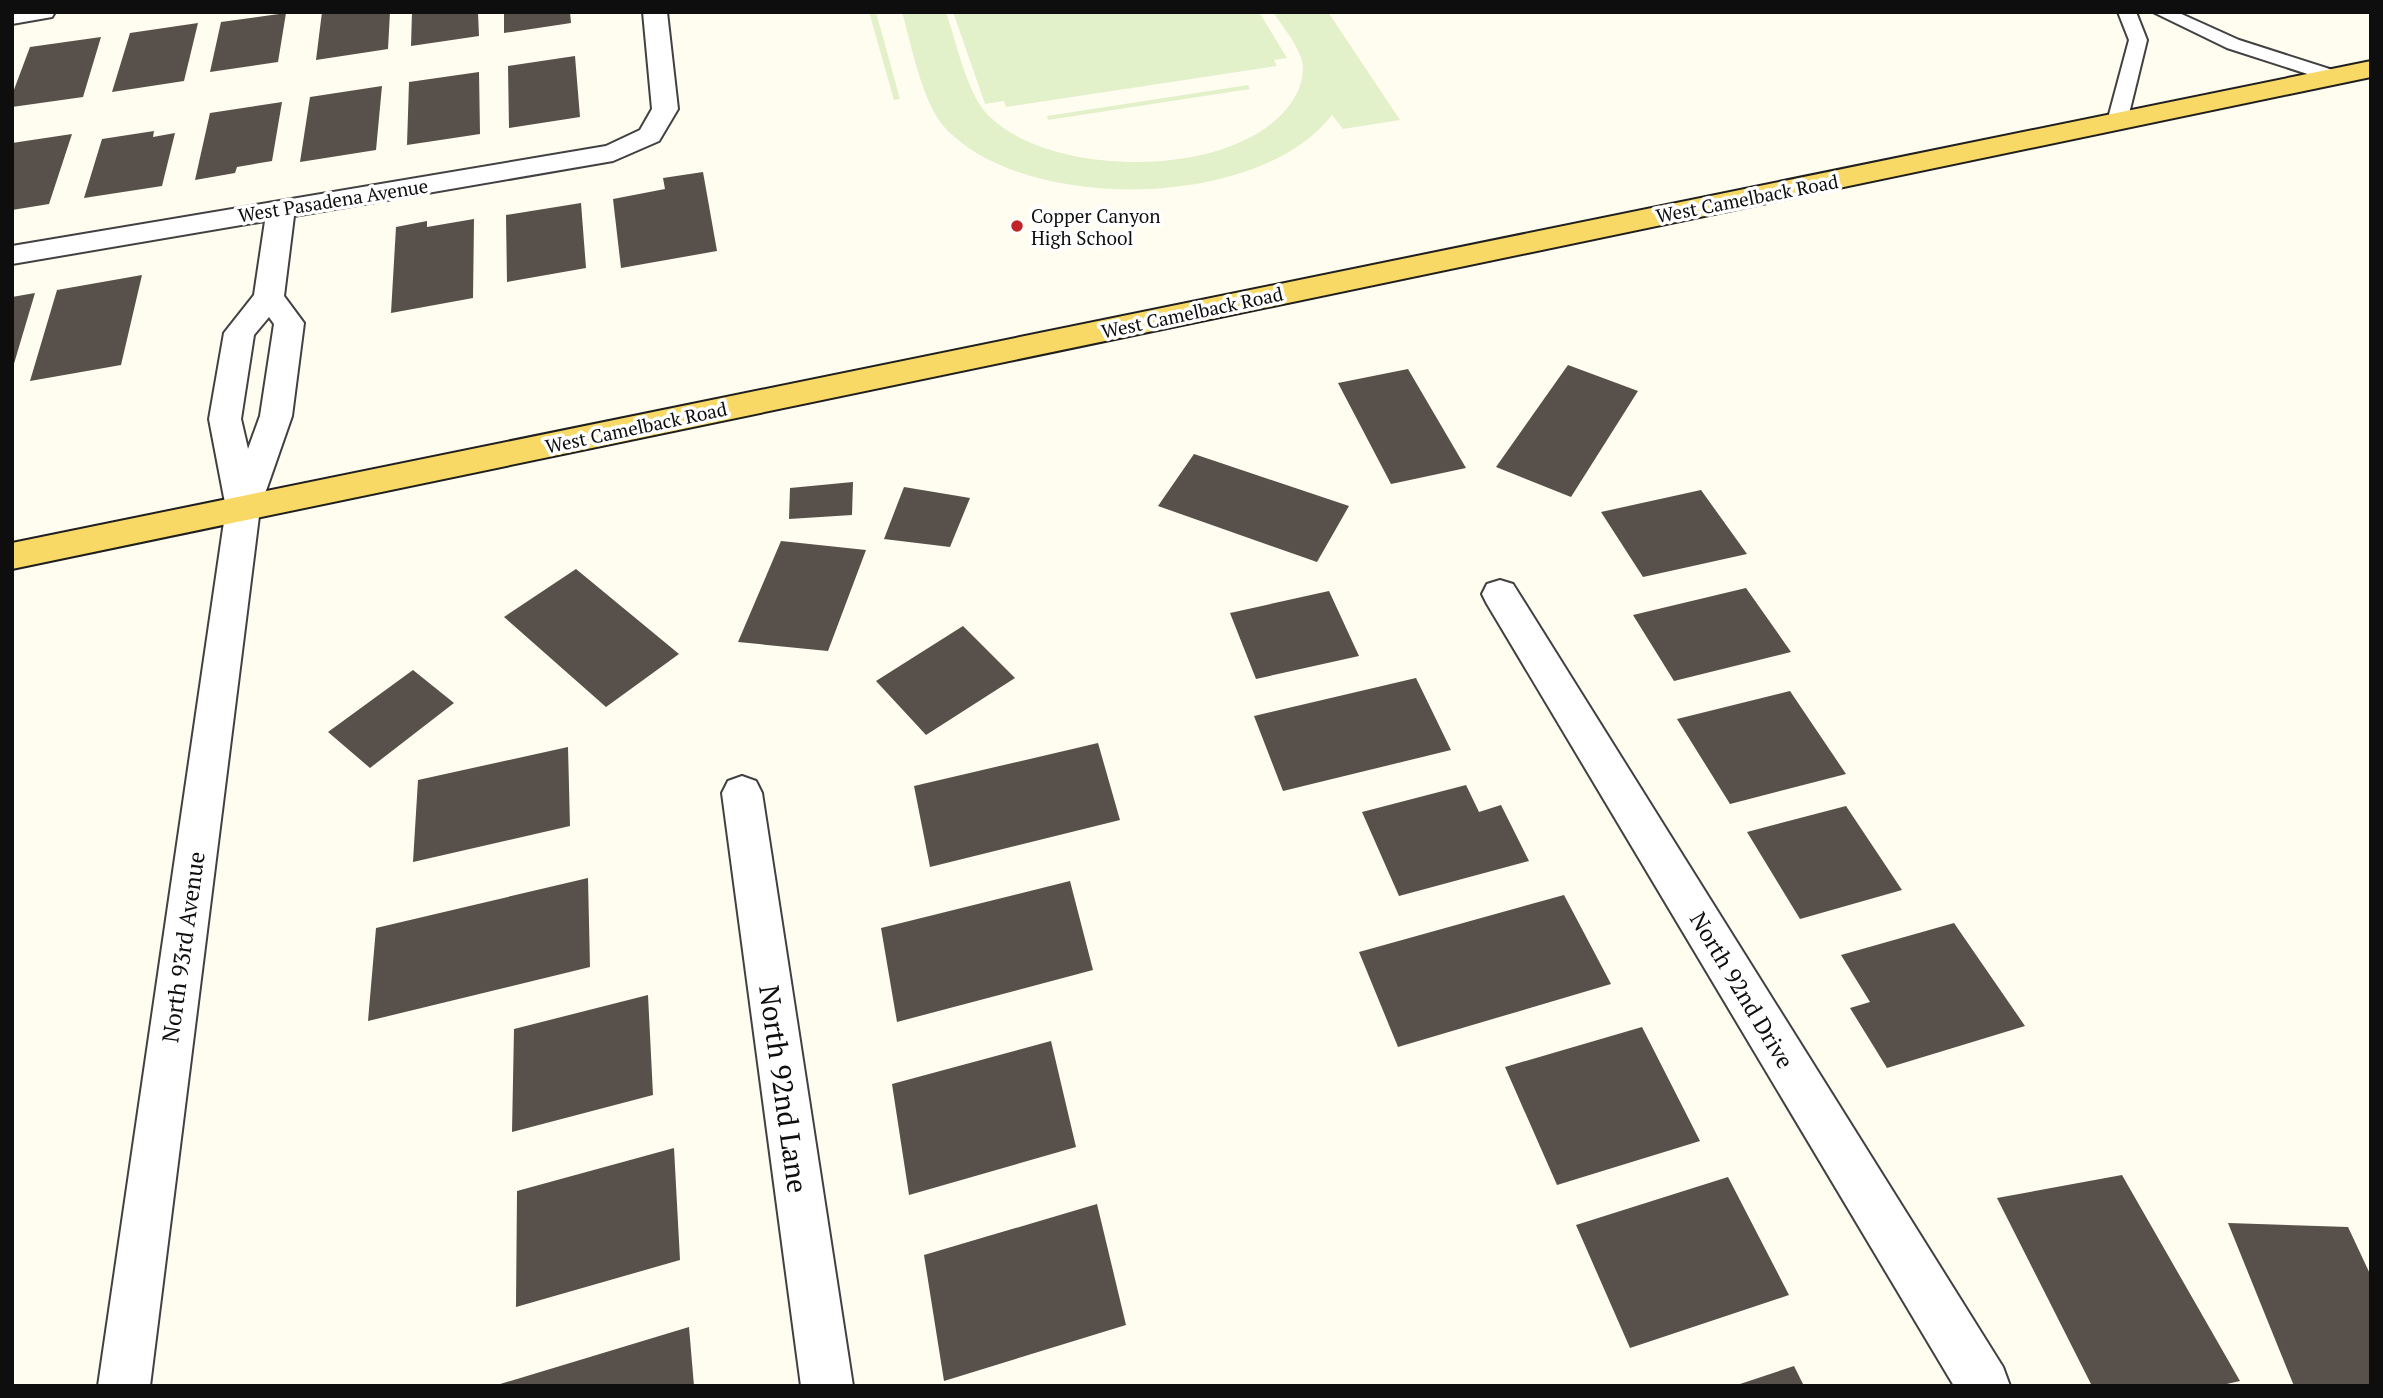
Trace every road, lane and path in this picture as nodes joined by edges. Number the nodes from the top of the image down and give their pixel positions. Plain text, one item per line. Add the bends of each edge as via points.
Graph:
1 (43, 12) edge
2 (655, 12) edge
3 (2127, 12) edge
4 (2162, 12) edge
5 (12, 16) edge
6 (2371, 69) edge
7 (2336, 76) junction
8 (2117, 122) junction
9 (281, 208) junction
10 (12, 255) edge
11 (269, 297) junction
12 (243, 508) junction
13 (12, 555) edge
14 (1500, 594) dead end
15 (742, 793) dead end
16 (124, 1386) edge
17 (827, 1386) edge
18 (1984, 1386) edge

1 - 5 street
2 - 9 street, West Pasadena Avenue via 665,109 650,135 613,153
3 - 8 lane via 2138,40
4 - 7 lane via 2233,44
6 - 7 main road, West Camelback Road
7 - 8 main road, West Camelback Road
8 - 12 main road, West Camelback Road
9 - 10 street, West Pasadena Avenue
9 - 11 street
11 - 12 street, North 93rd Avenue via 289,323 276,416
11 - 12 street, North 93rd Avenue via 239,332 225,419
12 - 13 main road, West Camelback Road
12 - 16 street, North 93rd Avenue
14 - 18 street, North 92nd Drive
15 - 17 street, North 92nd Lane

